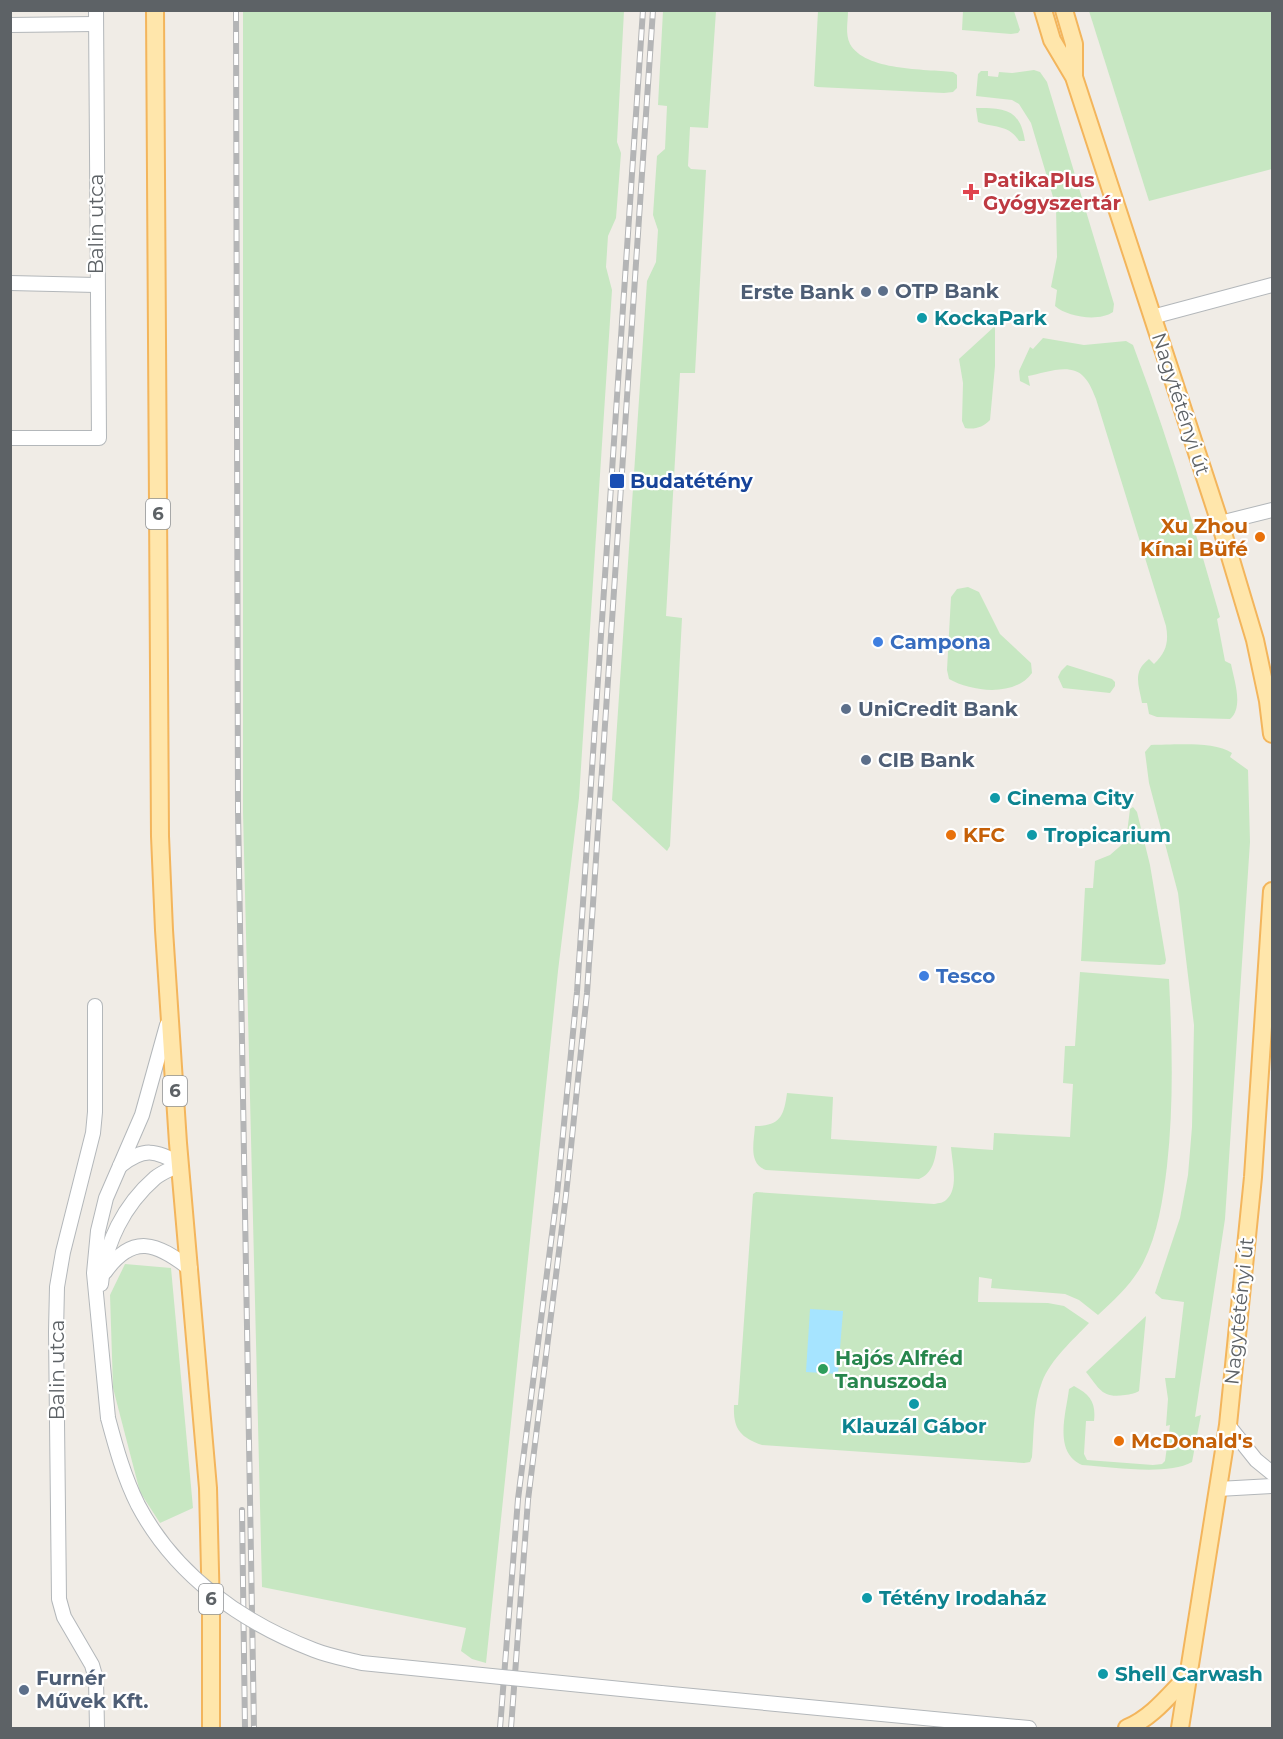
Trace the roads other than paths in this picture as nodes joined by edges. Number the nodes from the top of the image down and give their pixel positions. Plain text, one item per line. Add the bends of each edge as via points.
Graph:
1 (155, 10) edge
2 (1043, 10) edge
3 (1064, 10) edge
4 (95, 17) edge
5 (10, 25) edge
6 (1074, 77) junction
7 (10, 283) edge
8 (96, 285) junction
9 (1272, 285) edge
10 (1152, 317) junction
11 (10, 438) edge
12 (1272, 510) edge
13 (1220, 523) junction
14 (1272, 728) edge
15 (1272, 891) edge
16 (95, 1006) dead end
17 (169, 1017) junction
18 (1268, 1037) edge
19 (180, 1164) junction
20 (119, 1168) junction
21 (190, 1269) junction
22 (102, 1276) junction
23 (98, 1316) junction
24 (1228, 1425) junction
25 (1272, 1473) edge
26 (1272, 1486) edge
27 (1218, 1489) junction
28 (1189, 1675) junction
29 (97, 1728) edge
30 (211, 1728) edge
31 (1029, 1728) edge
32 (1127, 1728) edge
33 (1180, 1728) edge

1 - 17 main road, 6 via 160,836
2 - 6 main road, Nagytétényi út via 1052,39
3 - 6 main road, Nagytétényi út via 1074,44
4 - 5 street
4 - 8 street, Balin utca
6 - 10 main road, Nagytétényi út
7 - 8 street
8 - 11 street, Balin utca via 99,438
9 - 10 street
10 - 13 main road, Nagytétényi út
12 - 13 street
13 - 14 main road, Nagytétényi út via 1255,640
15 - 18 main road, Nagytétényi út
16 - 29 street, Balin utca via 93,1133 63,1252 56,1332 59,1599 64,1617 92,1665
17 - 19 main road, 6
17 - 20 street via 142,1115
18 - 24 main road, Nagytétényi út
19 - 20 street via 151,1152 130,1158
19 - 21 main road, 6
19 - 22 street via 157,1177 126,1209 110,1242
20 - 23 street via 98,1231 93,1273
21 - 22 street via 171,1254 138,1246 114,1259
21 - 30 main road, 6 via 208,1488
22 - 23 street
23 - 31 street, bridge via 108,1418 121,1464 157,1536 193,1578 231,1608 315,1651 362,1663
24 - 25 street via 1256,1460
24 - 27 main road, Nagytétényi út
26 - 27 street
27 - 28 main road, Nagytétényi út
28 - 32 main road via 1155,1709
28 - 33 main road, Nagytétényi út

